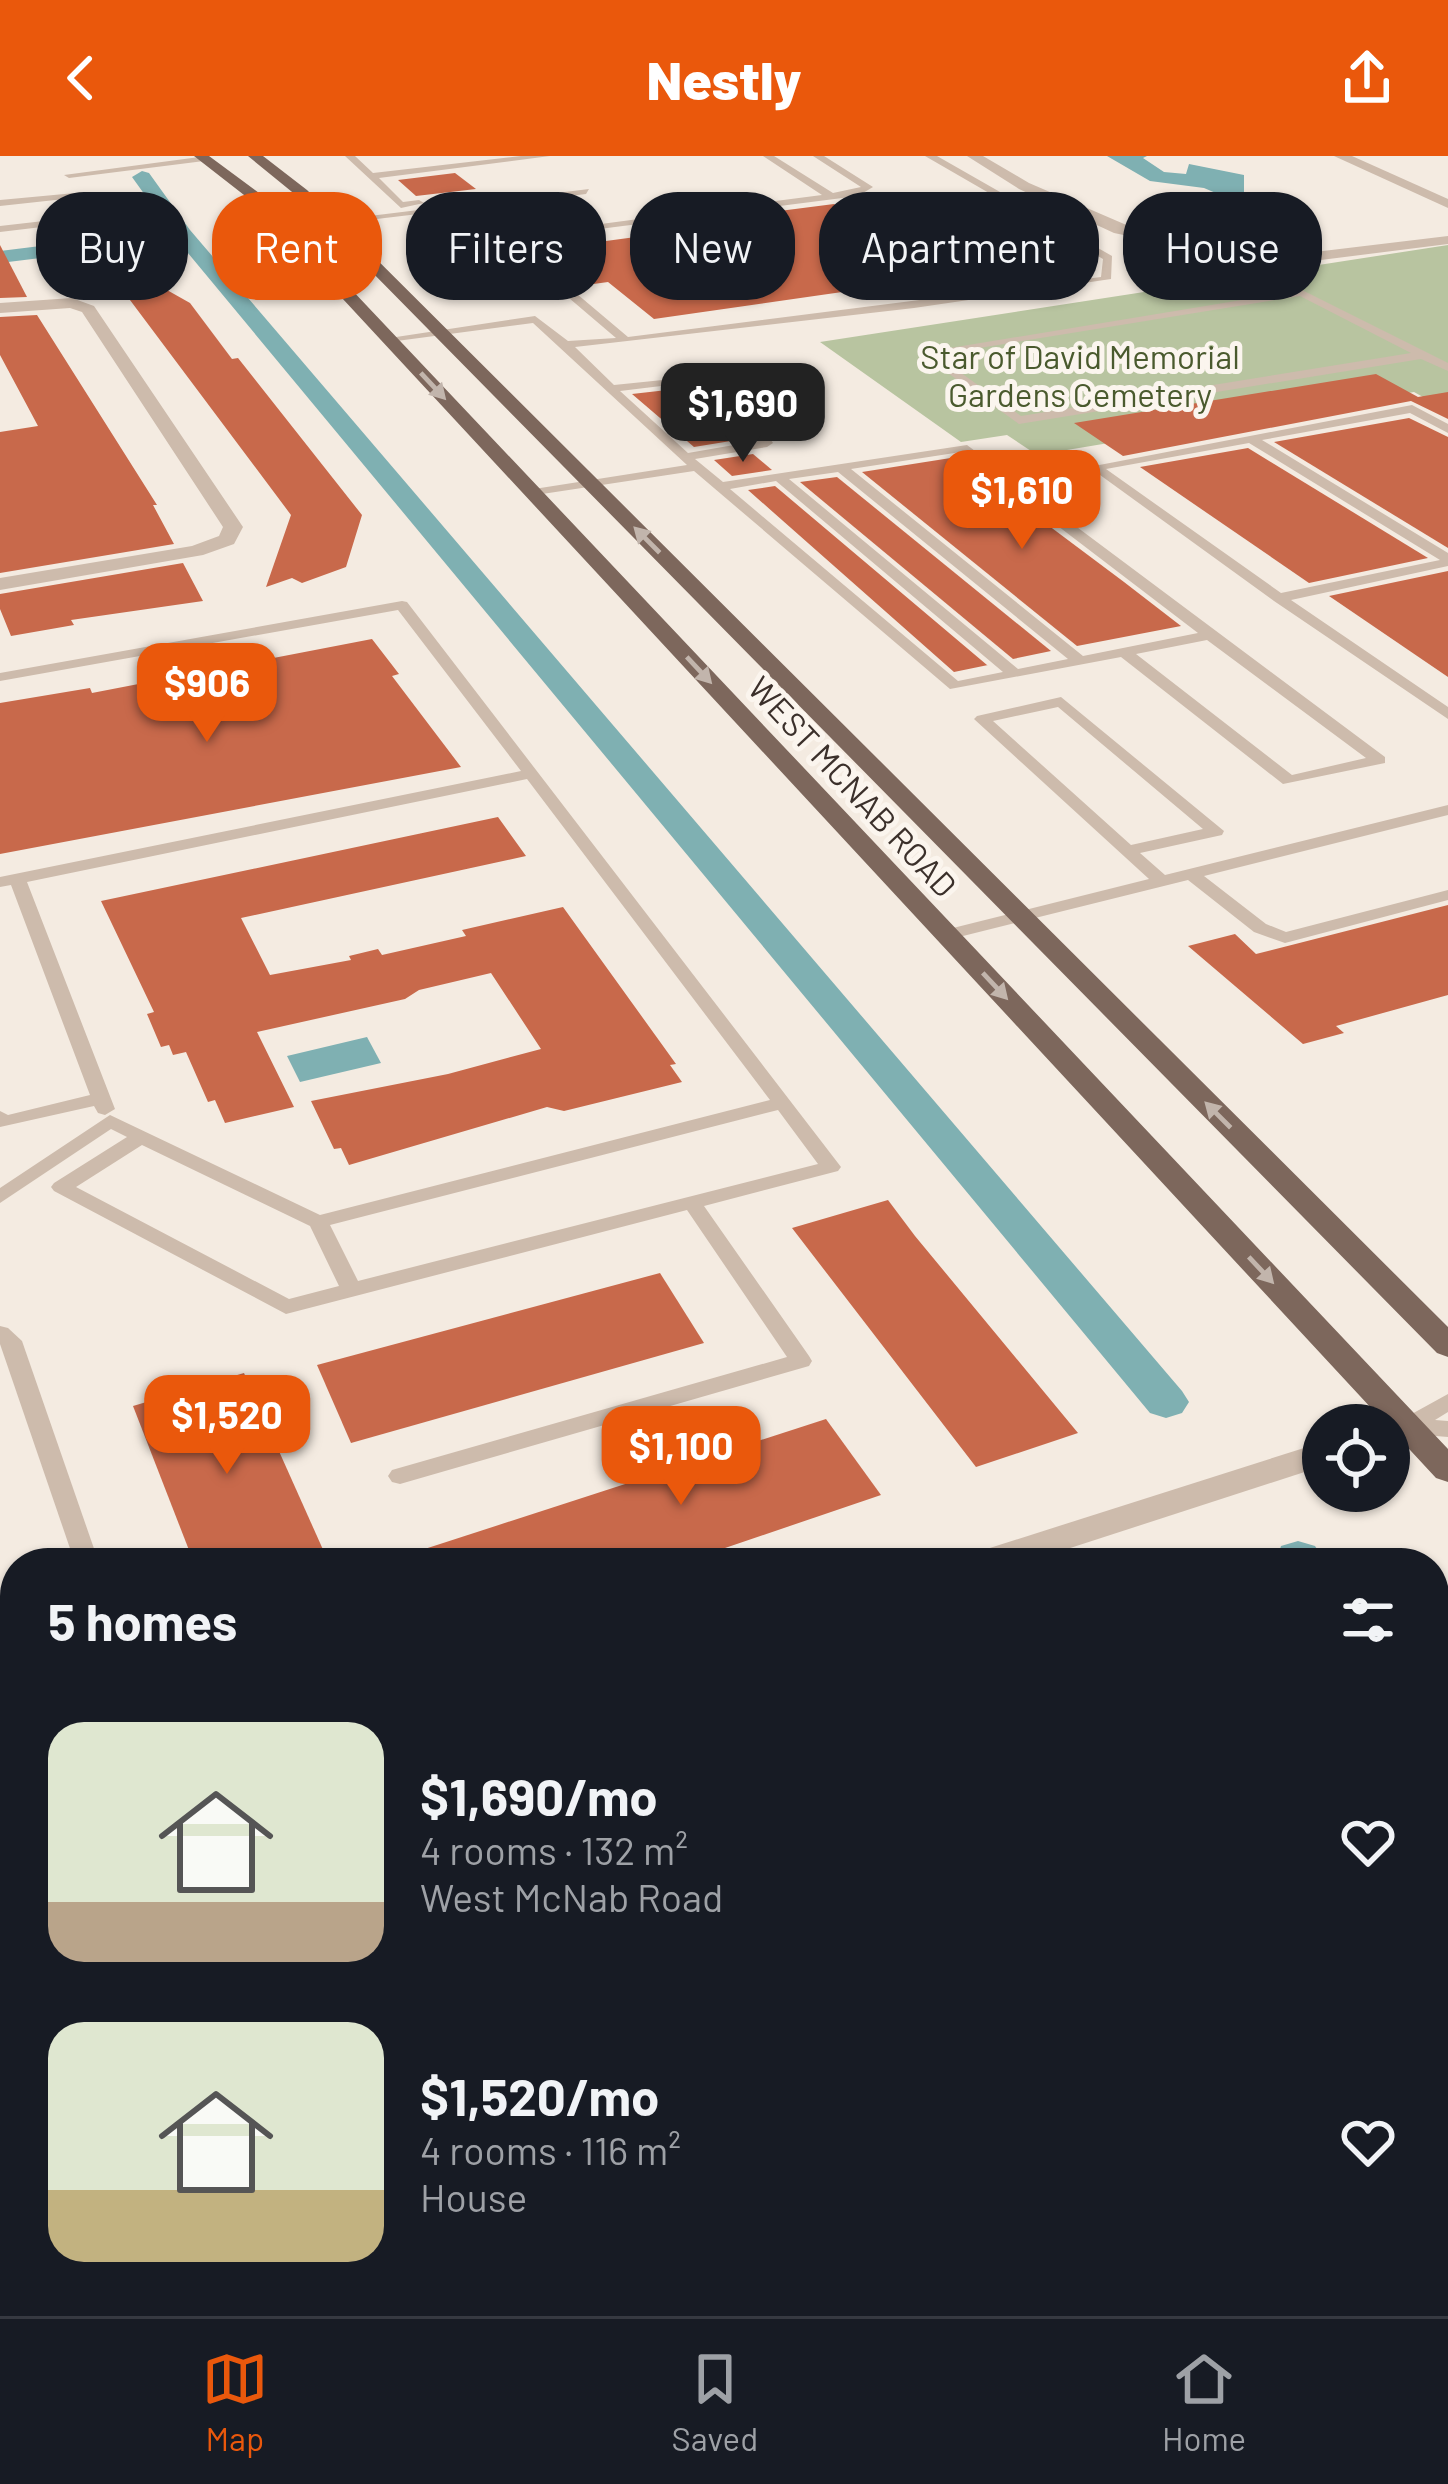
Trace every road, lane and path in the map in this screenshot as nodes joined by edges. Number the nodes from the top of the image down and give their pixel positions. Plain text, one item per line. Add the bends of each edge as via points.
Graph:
1 (255, 156) edge
2 (428, 156) edge
3 (545, 156) edge
4 (768, 156) edge
5 (818, 156) edge
6 (930, 156) edge
7 (974, 156) edge
8 (1341, 156) edge
9 (203, 157) edge
10 (408, 158) edge
11 (354, 160) edge
12 (463, 165) junction
13 (443, 168) junction
14 (388, 174) junction
15 (69, 175) dead end
16 (373, 176) junction
17 (526, 190) dead end
18 (586, 191) dead end
19 (249, 192) edge
20 (296, 192) edge
21 (825, 192) edge
22 (860, 192) edge
23 (819, 198) edge
24 (36, 199) edge
25 (0, 203) edge
26 (1448, 204) edge
27 (403, 209) junction
28 (382, 213) edge
29 (606, 225) edge
30 (0, 233) edge
31 (1448, 240) edge
32 (382, 273) edge
33 (353, 300) edge
34 (578, 300) edge
35 (0, 308) edge
36 (440, 332) junction
37 (389, 339) junction
38 (625, 340) junction
39 (565, 344) junction
40 (1423, 355) junction
41 (1448, 368) edge
42 (611, 389) junction
43 (1448, 429) edge
44 (1252, 439) junction
45 (691, 462) junction
46 (840, 467) junction
47 (779, 477) junction
48 (592, 485) junction
49 (722, 486) junction
50 (533, 493) junction
51 (1448, 560) edge
52 (0, 584) edge
53 (1279, 598) junction
54 (1210, 634) junction
55 (1124, 652) junction
56 (1080, 661) junction
57 (1015, 674) junction
58 (0, 677) edge
59 (1448, 714) edge
60 (530, 774) junction
61 (1448, 810) edge
62 (1129, 851) junction
63 (1191, 874) junction
64 (8, 880) edge
65 (1162, 882) junction
66 (1448, 895) edge
67 (1021, 917) junction
68 (947, 935) junction
69 (101, 1097) junction
70 (783, 1103) junction
71 (0, 1117) edge
72 (110, 1121) junction
73 (141, 1137) junction
74 (0, 1197) edge
75 (692, 1203) junction
76 (318, 1222) junction
77 (352, 1289) junction
78 (0, 1333) edge
79 (1448, 1346) edge
80 (1448, 1402) edge
81 (1374, 1404) edge
82 (1410, 1423) edge
83 (1448, 1429) edge
84 (1410, 1430) edge
85 (1410, 1440) edge
86 (1302, 1461) edge
87 (1448, 1470) edge
88 (400, 1476) dead end
89 (82, 1548) edge
90 (1030, 1548) edge

1 - 20 main road, WEST MCNAB ROAD
2 - 13 lane
3 - 12 lane
4 - 21 lane
5 - 22 lane via 868,187
6 - 38 lane via 1108,258 1106,279
7 - 31 street via 1138,234 1215,231 1310,260
8 - 26 street
9 - 15 lane
9 - 19 main road, WEST MCNAB ROAD
10 - 11 lane
11 - 16 lane
12 - 13 lane
12 - 14 lane via 479,178 448,170
13 - 14 lane
14 - 16 lane
16 - 27 lane
17 - 27 lane
18 - 27 lane
23 - 29 lane
24 - 25 lane
27 - 28 lane
30 - 30 lane via 70,221 75,227
32 - 36 main road, WEST MCNAB ROAD
33 - 37 main road, WEST MCNAB ROAD
34 - 38 lane
35 - 52 street via 88,309 232,527 227,540 196,551
36 - 37 lane
36 - 39 lane via 535,319
36 - 48 main road, WEST MCNAB ROAD
37 -> 50 main road, WEST MCNAB ROAD
38 - 39 lane
39 - 42 lane
40 - 40 lane via 1302,293 926,353 1019,421
40 - 41 lane
42 - 45 lane
42 - 45 lane via 688,379 767,443
43 - 44 lane via 1412,409
44 - 51 lane
44 - 53 lane via 1095,467
45 - 48 lane
45 - 49 lane
46 - 47 lane
46 - 54 lane via 963,448
46 - 56 lane
47 - 49 lane
47 - 57 lane
48 - 50 lane
67 -> 48 main road, WEST MCNAB ROAD
49 - 57 lane via 955,686
50 -> 68 main road, WEST MCNAB ROAD
51 - 53 lane
53 - 59 lane
54 - 55 lane
54 - 55 lane via 1378,760 1289,781
55 - 56 lane
56 - 57 lane
58 - 60 lane via 402,605
60 - 64 lane
60 - 70 lane
61 - 63 lane
62 - 62 lane via 1096,822 982,718 1061,702 1216,831
62 - 65 lane
63 - 65 lane
63 - 66 lane via 1285,938
64 - 69 lane
65 - 67 lane
67 - 68 lane
79 -> 67 main road, WEST MCNAB ROAD
68 -> 81 main road, WEST MCNAB ROAD
69 - 71 lane
69 - 72 lane
70 - 75 lane via 831,1167
70 - 76 lane
72 - 73 lane
72 - 74 lane
73 - 76 lane
73 - 77 lane via 61,1187 286,1306
75 - 77 lane
75 - 88 lane via 801,1361
76 - 77 lane
78 - 89 lane via 10,1341
80 - 82 lane
83 - 84 lane
85 - 87 main road, WEST MCNAB ROAD
86 - 90 street

